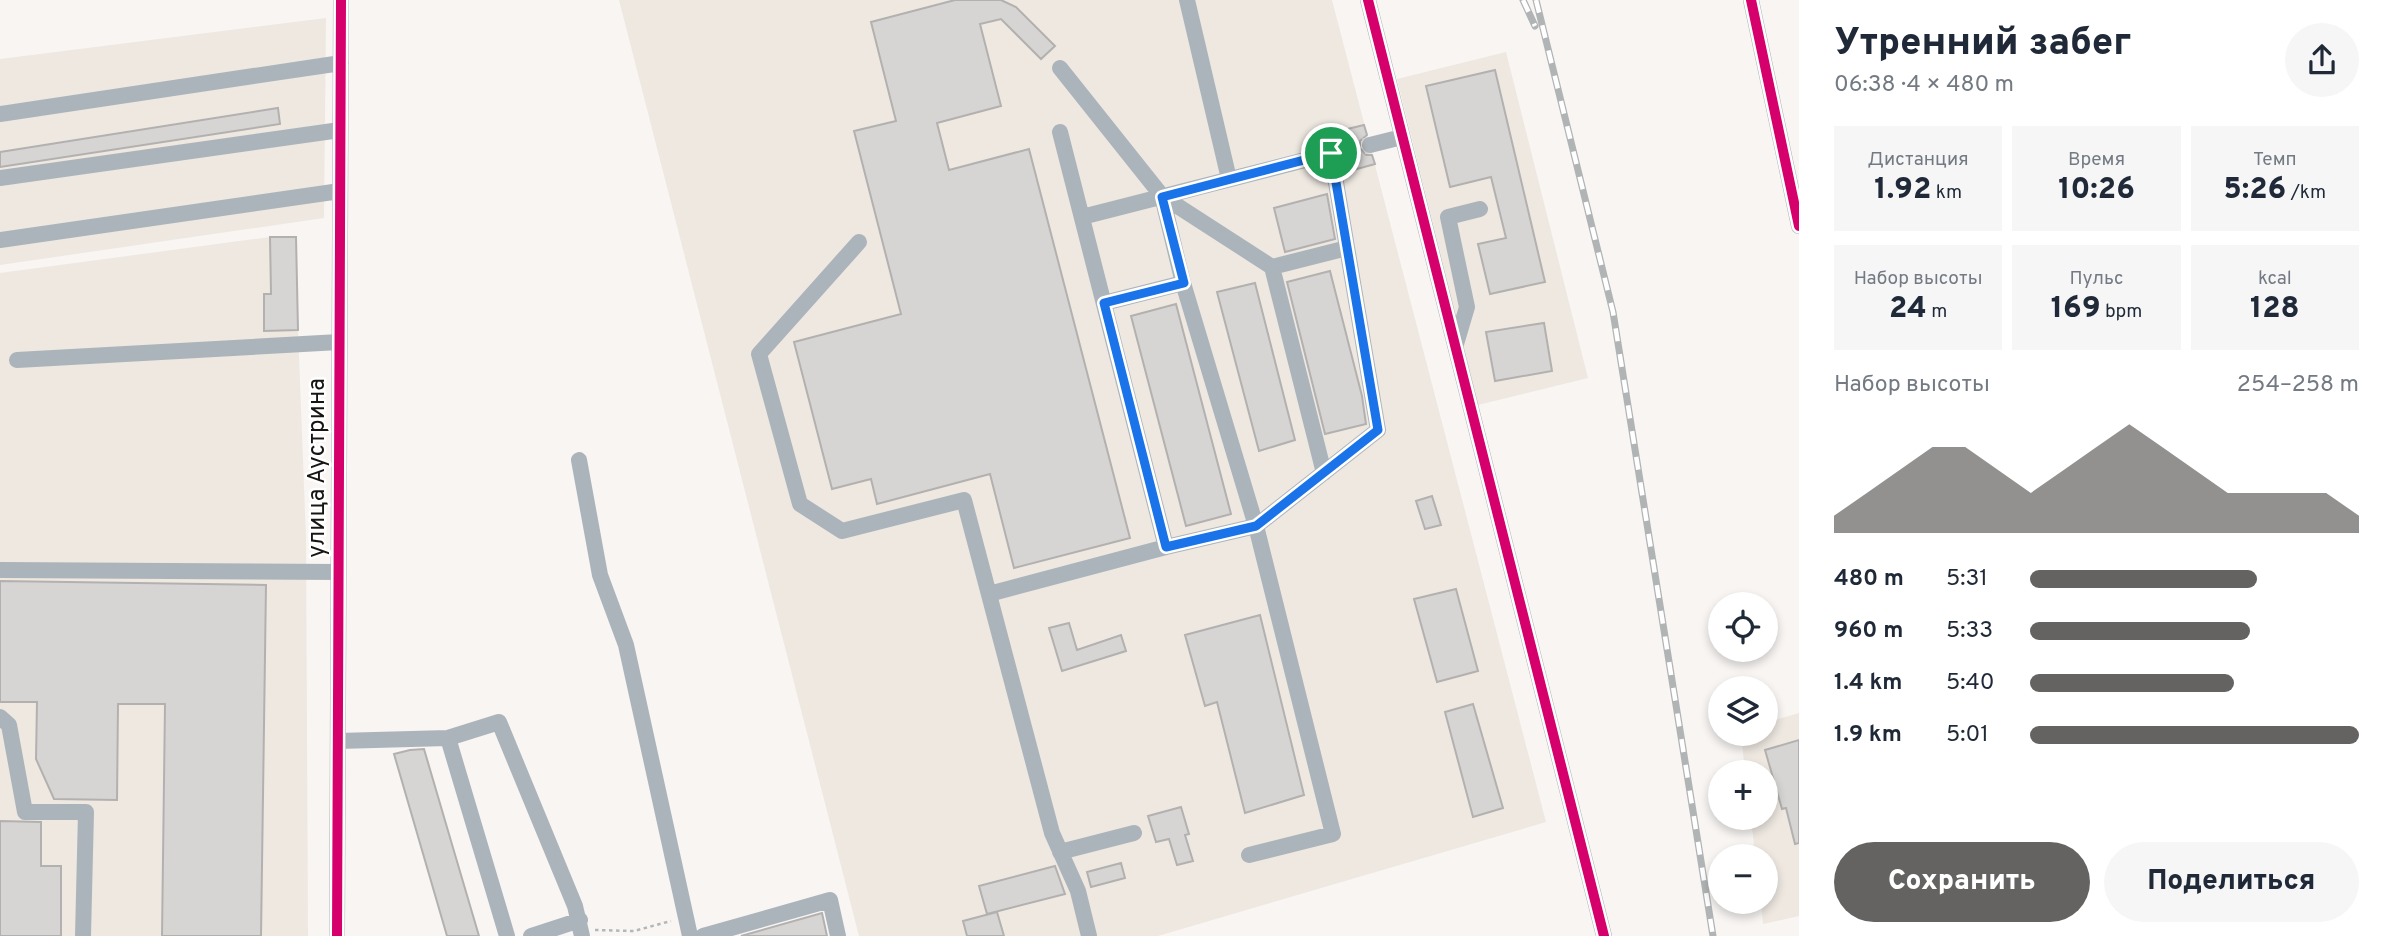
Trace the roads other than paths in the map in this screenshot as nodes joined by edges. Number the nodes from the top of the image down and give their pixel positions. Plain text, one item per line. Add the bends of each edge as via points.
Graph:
1 (341, 0) edge
2 (1187, 0) edge
3 (1368, 0) edge
4 (1756, 2) edge
5 (341, 63) junction
6 (1060, 68) dead end
7 (0, 114) edge
8 (340, 130) junction
9 (1060, 132) dead end
10 (1402, 137) junction
11 (1370, 145) tunnel mouth
12 (0, 178) edge
13 (1229, 179) junction
14 (340, 191) junction
15 (1162, 197) junction
16 (1480, 209) dead end
17 (1082, 217) junction
18 (1799, 226) edge
19 (0, 240) edge
20 (859, 242) dead end
21 (1347, 248) junction
22 (1272, 267) junction
23 (1184, 283) junction
24 (1104, 303) junction
25 (339, 342) junction
26 (1455, 346) junction
27 (17, 360) dead end
28 (579, 460) dead end
29 (1324, 473) junction
30 (1256, 526) junction
31 (1166, 547) junction
32 (0, 570) edge
33 (338, 572) junction
34 (989, 594) junction
35 (0, 718) edge
36 (448, 738) junction
37 (338, 741) junction
38 (1134, 833) dead end
39 (1060, 852) junction
40 (1249, 855) dead end
41 (581, 929) edge
42 (83, 936) edge
43 (337, 936) edge
44 (506, 936) edge
45 (531, 936) edge
46 (690, 936) edge
47 (703, 936) edge
48 (838, 936) edge
49 (1089, 936) edge
50 (1604, 936) edge

1 - 5 street, улица Аустрина
2 - 13 street
3 - 10 street
4 - 18 street
5 - 7 street
5 - 8 street, улица Аустрина
6 - 15 street
8 - 12 street
8 - 14 street, улица Аустрина
9 - 17 street
10 - 11 street
10 - 26 street
13 - 15 street
13 - 21 street via 1336,152
14 - 19 street
14 - 25 street, улица Аустрина
15 - 17 street
15 - 22 street
15 - 23 street
16 - 26 street via 1448,217 1467,307
17 - 24 street
20 - 34 street via 759,354 800,504 842,531 964,500
21 - 22 street
21 - 29 street via 1378,430
22 - 29 street
23 - 24 street
23 - 30 street
24 - 31 street
25 - 27 street
25 - 33 street, улица Аустрина
26 - 50 street
28 - 46 street via 600,575 626,645
29 - 30 street
30 - 31 street
30 - 40 street via 1333,834
31 - 34 street
32 - 33 street
33 - 37 street, улица Аустрина
34 - 39 street
35 - 42 street via 9,725 25,812 86,812
36 - 37 street
36 - 41 street via 499,722
36 - 44 street
37 - 43 street, улица Аустрина
38 - 39 street
39 - 49 street via 1078,891
41 - 45 street
47 - 48 street via 830,900

